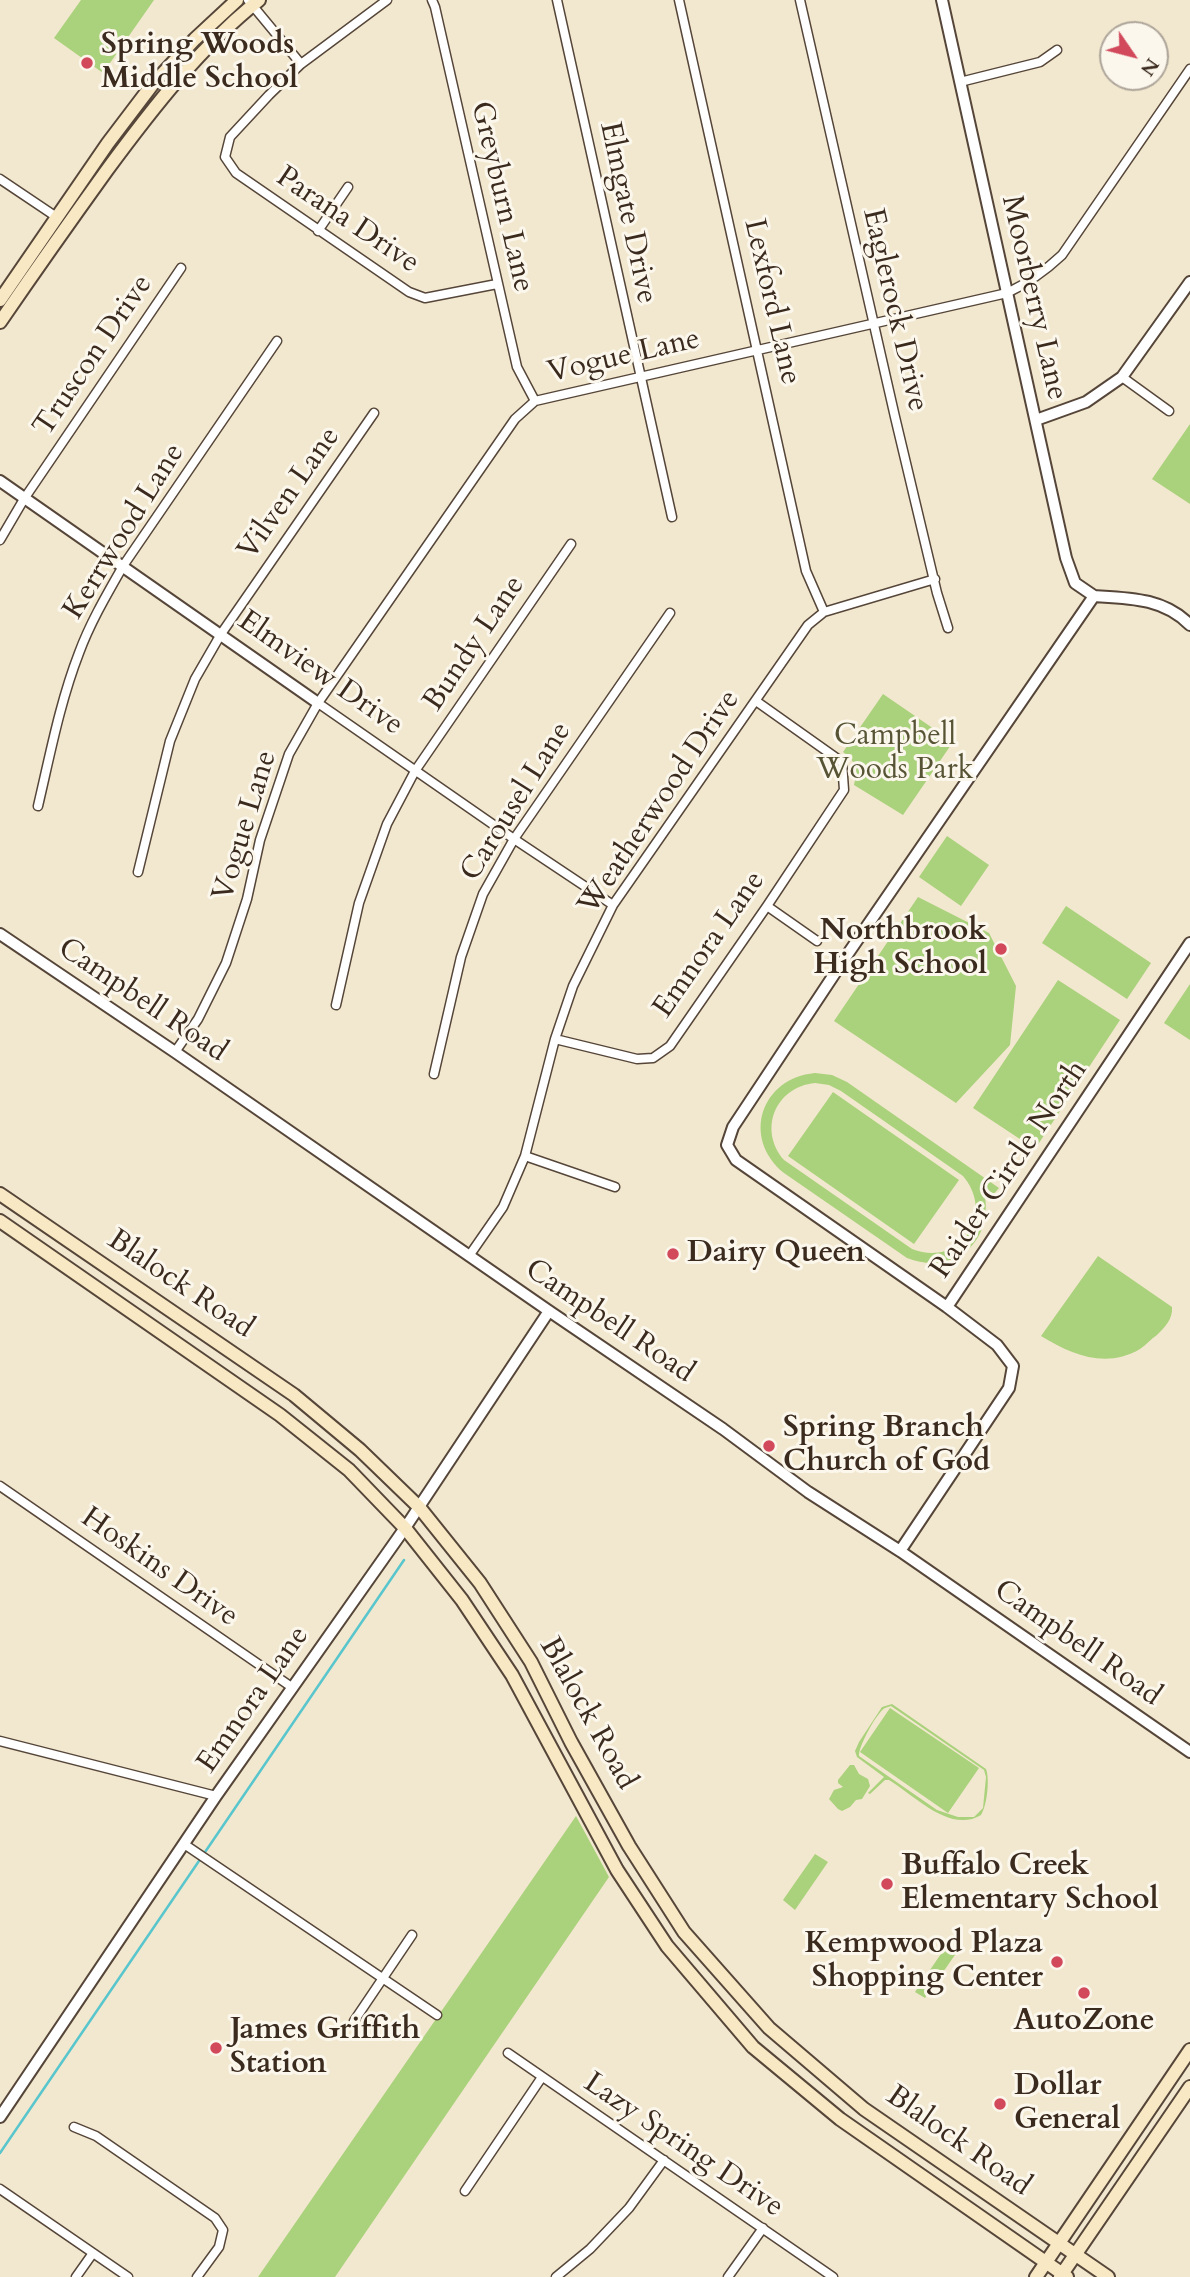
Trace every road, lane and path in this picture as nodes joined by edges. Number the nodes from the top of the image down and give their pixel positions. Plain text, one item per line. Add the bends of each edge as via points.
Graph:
1 (237, 0) edge
2 (387, 0) edge
3 (432, 0) edge
4 (557, 0) edge
5 (679, 0) edge
6 (800, 0) edge
7 (942, 0) edge
8 (253, 2) edge
9 (1057, 50) dead end
10 (301, 64) junction
11 (1190, 69) edge
12 (960, 82) junction
13 (108, 143) junction
14 (120, 153) junction
15 (0, 179) edge
16 (348, 187) dead end
17 (62, 221) junction
18 (318, 231) junction
19 (181, 268) dead end
20 (1190, 282) edge
21 (497, 284) junction
22 (1007, 293) junction
23 (0, 300) edge
24 (0, 322) edge
25 (873, 324) junction
26 (277, 341) dead end
27 (759, 351) junction
28 (640, 376) junction
29 (1122, 377) junction
30 (535, 401) junction
31 (1169, 411) dead end
32 (373, 413) dead end
33 (1036, 420) junction
34 (0, 481) edge
35 (23, 499) junction
36 (672, 517) dead end
37 (0, 540) edge
38 (571, 544) dead end
39 (123, 566) junction
40 (934, 579) junction
41 (1094, 596) junction
42 (824, 612) junction
43 (670, 613) dead end
44 (1190, 625) edge
45 (948, 628) dead end
46 (221, 634) junction
47 (756, 701) junction
48 (318, 703) junction
49 (415, 771) junction
50 (38, 806) dead end
51 (514, 839) junction
52 (138, 872) dead end
53 (613, 905) junction
54 (767, 906) junction
55 (0, 934) edge
56 (817, 941) dead end
57 (1190, 943) edge
58 (336, 1005) dead end
59 (555, 1038) junction
60 (175, 1052) junction
61 (434, 1074) dead end
62 (525, 1156) junction
63 (615, 1187) dead end
64 (0, 1194) edge
65 (0, 1221) edge
66 (470, 1255) junction
67 (104, 1265) junction
68 (90, 1284) junction
69 (947, 1307) junction
70 (549, 1311) junction
71 (235, 1355) junction
72 (220, 1373) junction
73 (0, 1486) edge
74 (419, 1507) junction
75 (405, 1528) junction
76 (900, 1551) junction
77 (293, 1688) junction
78 (0, 1741) edge
79 (1190, 1752) edge
80 (216, 1796) junction
81 (188, 1846) junction
82 (412, 1935) dead end
83 (384, 1978) junction
84 (437, 2015) dead end
85 (354, 2021) dead end
86 (1190, 2050) edge
87 (508, 2053) dead end
88 (542, 2077) junction
89 (1190, 2087) edge
90 (864, 2109) junction
91 (0, 2117) edge
92 (840, 2119) junction
93 (74, 2127) dead end
94 (898, 2132) junction
95 (1135, 2132) junction
96 (1151, 2145) junction
97 (887, 2151) junction
98 (664, 2160) junction
99 (0, 2189) edge
100 (465, 2190) dead end
101 (764, 2228) junction
102 (1059, 2243) junction
103 (93, 2253) junction
104 (1076, 2255) junction
105 (1046, 2262) junction
106 (1063, 2276) edge
107 (76, 2277) edge
108 (128, 2277) edge
109 (197, 2277) edge
110 (555, 2277) edge
111 (728, 2277) edge
112 (832, 2277) edge
113 (1036, 2277) edge
114 (1108, 2277) edge

1 - 13 main road via 152,85
2 - 10 street
3 - 21 street, Greyburn Lane
4 - 28 street, Elmgate Drive
5 - 27 street, Lexford Lane
6 - 25 street, Eaglerock Drive
7 - 12 street, Moorberry Lane
8 - 10 street
8 - 14 main road via 163,96
9 - 12 street via 1040,62
10 - 18 street, Parana Drive via 230,136 225,157 236,173
11 - 22 street, Vogue Lane via 1062,255
12 - 22 street, Moorberry Lane
13 - 14 main road
13 - 17 main road
14 - 17 main road
15 - 17 street
16 - 18 street
17 - 23 main road
17 - 24 main road
18 - 21 street, Parana Drive via 425,298
19 - 35 street, Truscon Drive
20 - 29 street
21 - 30 street, Greyburn Lane via 517,367
22 - 25 street, Vogue Lane
22 - 33 street, Moorberry Lane
25 - 27 street, Vogue Lane
25 - 40 street, Eaglerock Drive
26 - 39 street, Kerrwood Lane
27 - 28 street, Vogue Lane
27 - 42 street, Lexford Lane via 806,571
28 - 30 street, Vogue Lane
28 - 36 street, Elmgate Drive
29 - 31 street
29 - 33 street via 1086,402
30 - 48 street, Vogue Lane via 501,437
32 - 46 street, Vilven Lane
33 - 41 street, Moorberry Lane via 1072,577
34 - 35 street, Elmview Drive
35 - 37 street, Truscon Drive
35 - 39 street, Elmview Drive
38 - 49 street, Bundy Lane
39 - 46 street, Elmview Drive
39 - 50 street, Kerrwood Lane via 78,654
40 - 42 street, Weatherwood Drive
40 - 45 street, Eaglerock Drive
41 - 44 street via 1155,603
41 - 69 street via 845,958 733,1127 727,1145 736,1160
42 - 47 street, Weatherwood Drive via 808,625
43 - 51 street, Carousel Lane
46 - 48 street, Elmview Drive
46 - 52 street, Vilven Lane via 195,679 170,741
47 - 53 street, Weatherwood Drive
47 - 54 street, Emnora Lane via 842,762 844,790
48 - 49 street, Elmview Drive
48 - 60 street, Vogue Lane via 289,754 271,804 226,964
49 - 51 street, Elmview Drive
49 - 58 street, Bundy Lane via 387,824 359,903
51 - 53 street, Elmview Drive
51 - 61 street, Carousel Lane via 484,894 461,957
53 - 59 street, Weatherwood Drive via 573,986
54 - 56 street
54 - 59 street, Emnora Lane via 670,1046 653,1058 637,1059
55 - 60 street, Campbell Road
57 - 69 street, Raider Circle North
59 - 62 street, Weatherwood Drive
60 - 66 street, Campbell Road
62 - 63 street
62 - 66 street, Weatherwood Drive via 503,1207
64 - 67 main road, Blalock Road
65 - 68 main road, Blalock Road
66 - 70 street, Campbell Road
67 - 68 main road
67 - 71 main road, Blalock Road
68 - 72 main road, Blalock Road
69 - 76 street, Raider Circle North via 1005,1355 1013,1366 1009,1388
70 - 74 street, Emnora Lane
70 - 76 street, Campbell Road
71 - 72 main road
71 - 74 main road, Blalock Road via 294,1395
72 - 75 main road, Blalock Road via 349,1470
73 - 77 street, Hoskins Drive
74 - 75 street, Emnora Lane
74 - 90 main road, Blalock Road via 480,1583 531,1662 629,1846 684,1932 769,2028
75 - 77 street, Emnora Lane
75 - 92 main road, Blalock Road via 462,1600 512,1675 617,1870 667,1946 753,2047
76 - 79 street, Campbell Road
77 - 80 street, Emnora Lane
78 - 80 street
80 - 81 street, Emnora Lane
81 - 83 street
81 - 91 street, Emnora Lane
82 - 83 street
83 - 84 street
83 - 85 street
86 - 95 main road
87 - 88 street, Lazy Spring Drive
88 - 98 street, Lazy Spring Drive
88 - 100 street
89 - 96 main road
90 - 92 main road
90 - 94 main road, Blalock Road
92 - 97 main road, Blalock Road
93 - 109 street via 96,2136 215,2218 223,2230 219,2247
94 - 97 main road
94 - 102 main road, Blalock Road
95 - 96 main road
95 - 102 main road
96 - 104 main road
97 - 105 main road, Blalock Road
98 - 101 street, Lazy Spring Drive
98 - 110 street via 629,2208
99 - 103 street
101 - 111 street
101 - 112 street, Lazy Spring Drive
102 - 104 main road, Blalock Road
102 - 105 main road
103 - 107 street
103 - 108 street
104 - 106 main road
104 - 114 main road, Blalock Road
105 - 106 main road, Blalock Road
105 - 113 main road

